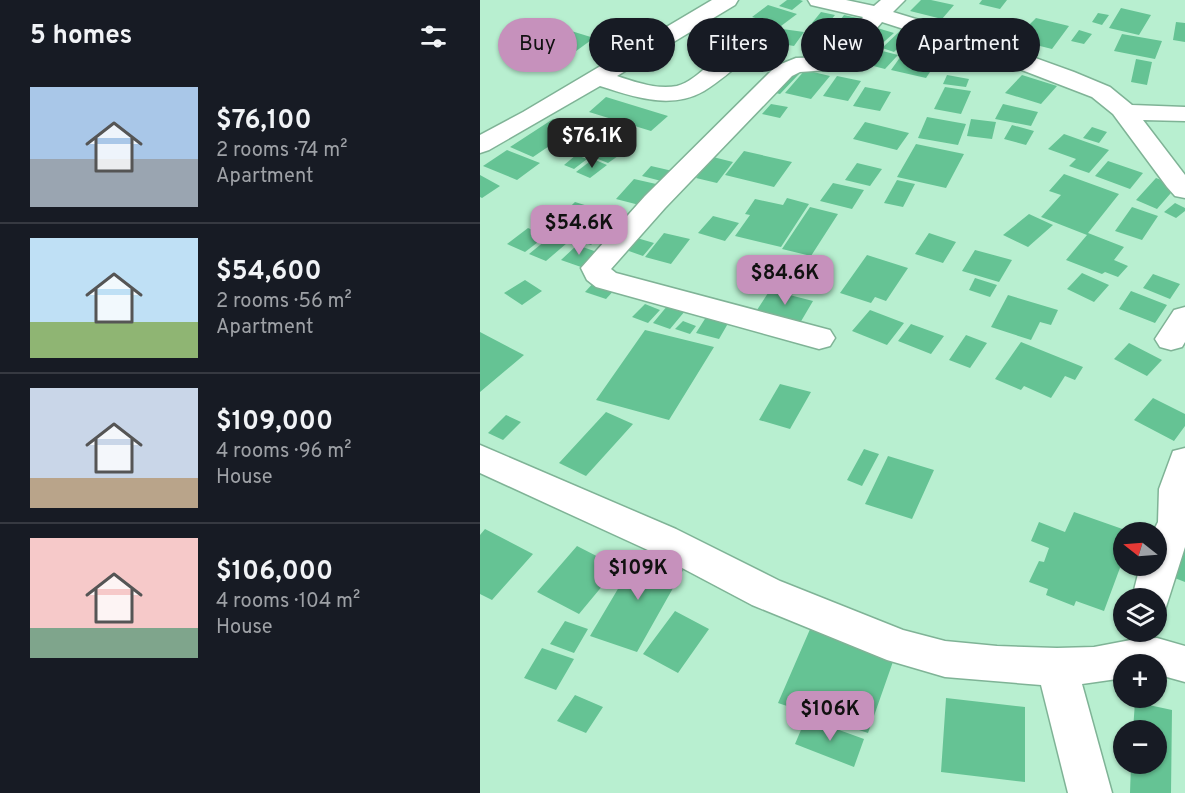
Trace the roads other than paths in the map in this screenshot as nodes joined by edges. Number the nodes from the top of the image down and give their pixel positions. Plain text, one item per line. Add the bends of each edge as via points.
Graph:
1 (727, 0) edge
2 (819, 0) edge
3 (886, 7) edge
4 (715, 72) edge
5 (598, 78) junction
6 (1124, 112) junction
7 (1185, 114) edge
8 (480, 145) edge
9 (1185, 190) edge
10 (819, 338) dead end
11 (480, 458) edge
12 (1185, 461) edge
13 (1154, 588) edge
14 (1139, 644) edge
15 (1185, 664) edge
16 (1058, 667) junction
17 (1090, 793) edge

1 - 5 street
2 - 3 street
3 - 6 street via 1101,92
3 - 10 street via 834,64 796,65 784,70 596,268 606,280
4 - 5 street via 688,90 675,93
5 - 8 street
6 - 7 street
6 - 9 street
11 - 16 street via 663,540 766,593 901,647 945,659
12 - 13 street via 1177,489 1176,522
14 - 15 street via 1157,656
14 - 16 street via 1094,665
16 - 17 street

